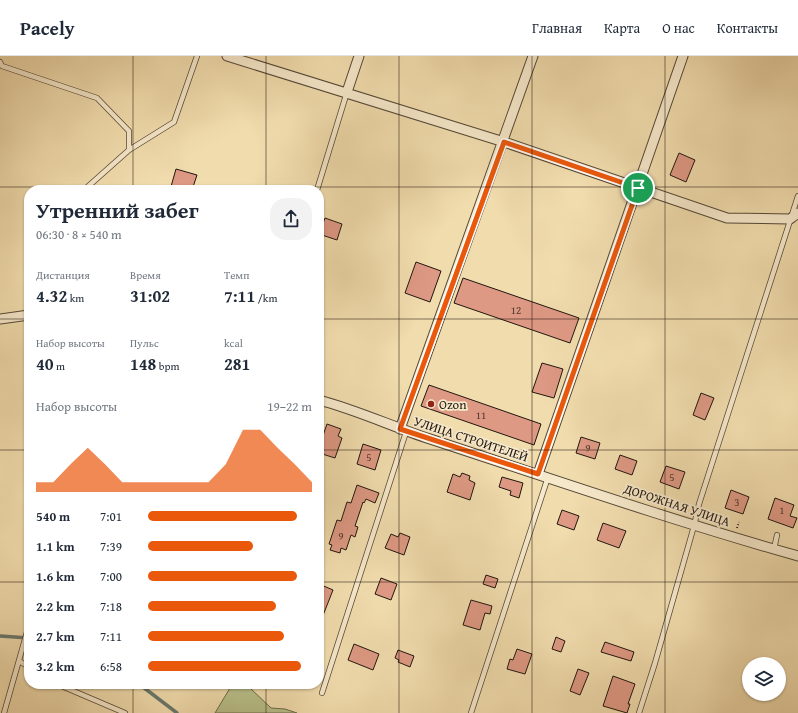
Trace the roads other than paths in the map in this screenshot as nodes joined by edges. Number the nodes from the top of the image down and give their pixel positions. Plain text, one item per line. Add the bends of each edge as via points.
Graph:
1 (197, 56) edge
2 (227, 56) edge
3 (359, 56) edge
4 (533, 56) edge
5 (683, 56) edge
6 (0, 62) edge
7 (347, 92) junction
8 (504, 142) junction
9 (129, 150) junction
10 (90, 185) edge
11 (319, 185) edge
12 (638, 188) junction
13 (798, 196) edge
14 (798, 213) edge
15 (790, 219) junction
16 (24, 316) edge
17 (0, 319) edge
18 (324, 402) edge
19 (403, 430) junction
20 (538, 474) junction
21 (548, 477) junction
22 (694, 526) junction
23 (777, 535) dead end
24 (774, 549) junction
25 (798, 556) edge
26 (24, 642) edge
27 (19, 660) junction
28 (24, 664) edge
29 (324, 687) edge
30 (69, 689) edge
31 (323, 689) edge
32 (322, 693) dead end
33 (4, 713) edge
34 (124, 713) edge
35 (471, 713) edge
36 (639, 713) edge

1 - 9 lane via 174,122
2 - 7 street
3 - 7 street
4 - 8 street
5 - 12 street
6 - 9 lane via 2,66 97,98 129,131
7 - 8 street
7 - 11 lane
8 - 12 street
8 - 19 street
9 - 10 lane
12 - 15 street via 727,218
12 - 20 street
13 - 15 lane
14 - 15 street
15 - 22 lane
16 - 17 street
18 - 19 street, УЛИЦА СТРОИТЕЛЕЙ
19 - 20 street, УЛИЦА СТРОИТЕЛЕЙ
19 - 29 lane
20 - 21 street, УЛИЦА СТРОИТЕЛЕЙ
21 - 22 street, ДОРОЖНАЯ УЛИЦА
21 - 35 lane
22 - 24 street, ДОРОЖНАЯ УЛИЦА
22 - 36 lane
23 - 24 lane
24 - 25 street, ДОРОЖНАЯ УЛИЦА
26 - 27 lane
27 - 28 lane
27 - 33 lane
30 - 34 lane
31 - 32 lane

